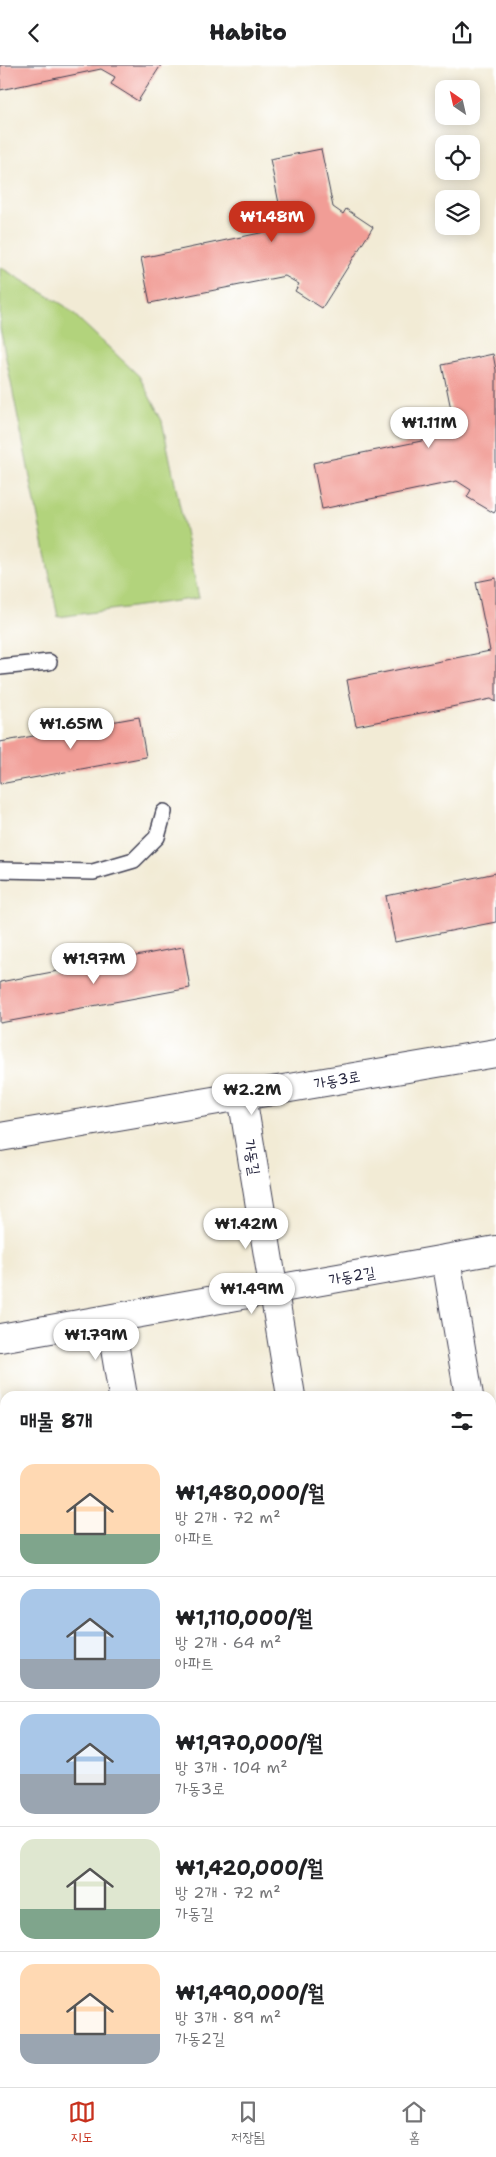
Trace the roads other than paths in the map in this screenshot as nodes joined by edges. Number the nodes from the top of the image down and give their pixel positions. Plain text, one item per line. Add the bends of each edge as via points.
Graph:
1 (49, 662) dead end
2 (0, 667) edge
3 (164, 812) dead end
4 (0, 869) edge
5 (496, 1053) edge
6 (242, 1096) junction
7 (0, 1137) edge
8 (496, 1250) edge
9 (446, 1259) junction
10 (274, 1290) junction
11 (110, 1319) junction
12 (0, 1338) edge
13 (122, 1391) edge
14 (290, 1391) edge
15 (468, 1391) edge

1 - 2 lane
3 - 4 lane via 157,837 134,860 93,872
5 - 6 street, 가동3로
6 - 7 street, 가동3로
6 - 10 street, 가동길
8 - 9 street, 가동2길
9 - 10 street, 가동2길
9 - 15 street
10 - 11 street, 가동2길
10 - 14 street, 가동길
11 - 12 street, 가동2길
11 - 13 street

